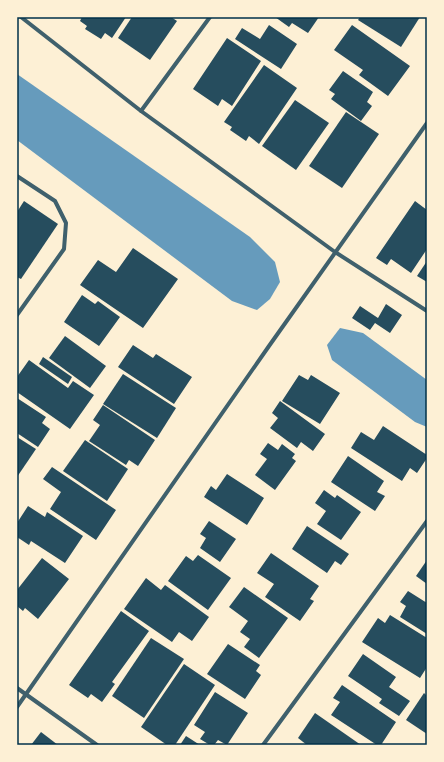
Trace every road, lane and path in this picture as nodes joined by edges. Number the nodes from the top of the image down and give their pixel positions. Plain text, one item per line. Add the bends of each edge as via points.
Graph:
1 (21, 17) edge
2 (210, 17) edge
3 (141, 111) junction
4 (427, 123) edge
5 (17, 176) edge
6 (335, 252) junction
7 (427, 311) edge
8 (17, 316) edge
9 (427, 521) edge
10 (17, 688) edge
11 (26, 694) junction
12 (17, 707) edge
13 (97, 745) edge
14 (263, 745) edge

1 - 3 street
2 - 3 street
3 - 6 street
4 - 6 street
5 - 8 street via 55,201 66,224 64,249
6 - 7 street
6 - 11 street
9 - 14 street
10 - 11 street
11 - 12 street
11 - 13 street

